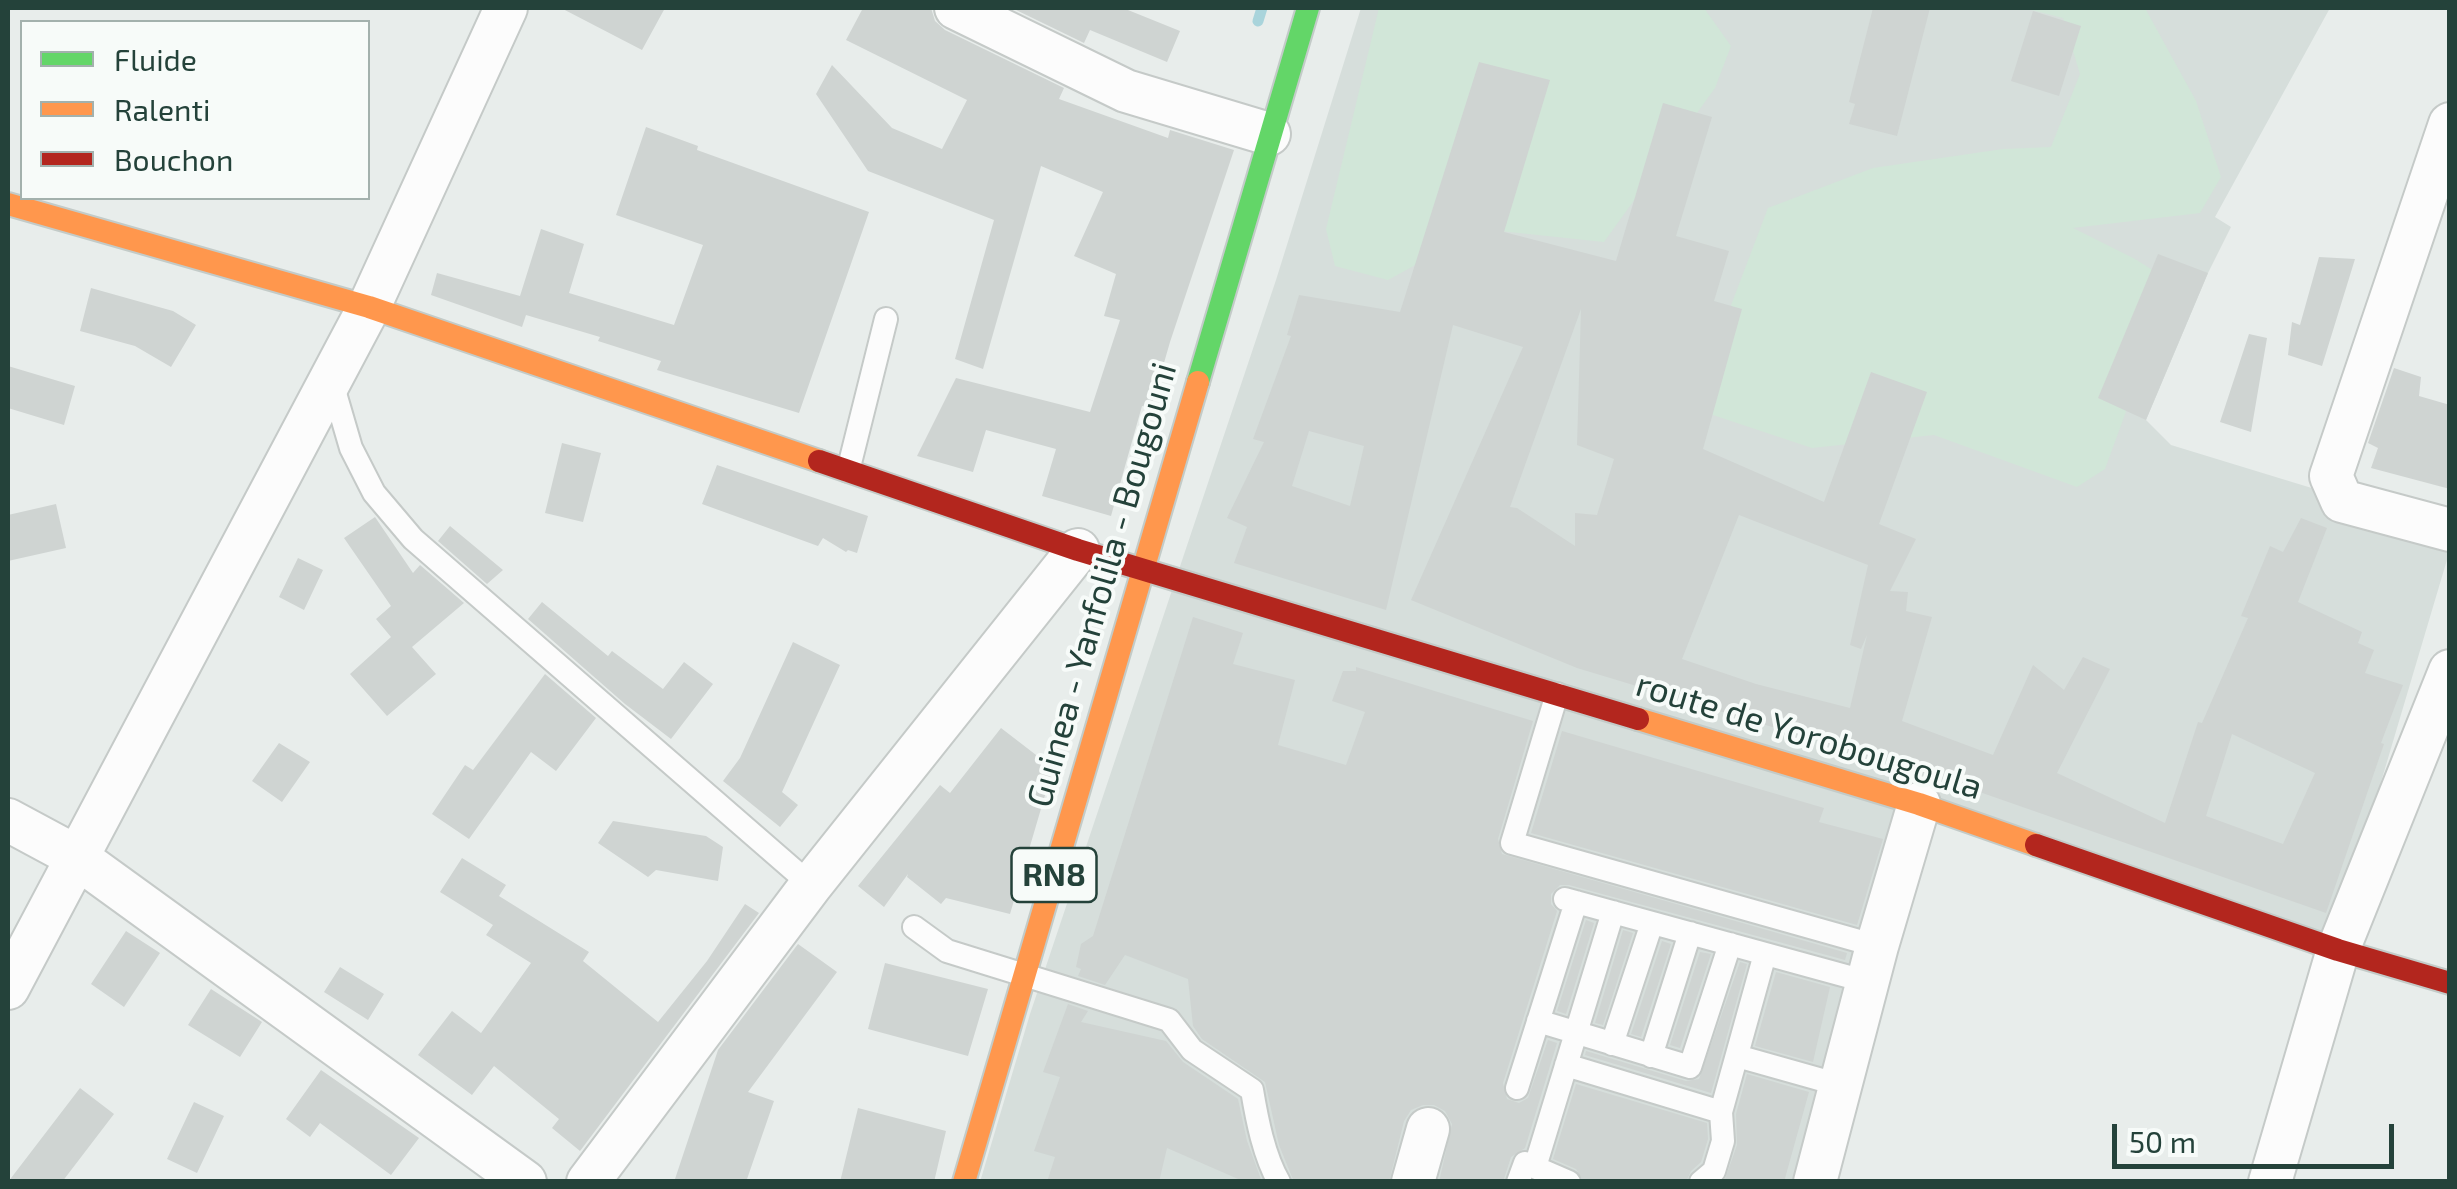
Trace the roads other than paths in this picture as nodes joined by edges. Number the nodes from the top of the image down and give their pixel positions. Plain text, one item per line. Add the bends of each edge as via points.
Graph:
1 (506, 8) edge
2 (956, 8) edge
3 (1308, 8) edge
4 (2450, 124) edge
5 (1269, 134) junction
6 (8, 204) edge
7 (369, 307) junction
8 (886, 319) dead end
9 (330, 379) junction
10 (848, 471) junction
11 (2450, 530) edge
12 (1078, 550) junction
13 (1143, 568) junction
14 (2450, 671) edge
15 (1556, 694) junction
16 (1919, 804) junction
17 (8, 820) edge
18 (75, 856) junction
19 (1608, 870) junction
20 (811, 885) junction
21 (1588, 905) junction
22 (1732, 905) junction
23 (1652, 923) junction
24 (914, 927) dead end
25 (1690, 933) junction
26 (1725, 943) junction
27 (2338, 950) junction
28 (1765, 954) junction
29 (1872, 964) junction
30 (1025, 974) junction
31 (2450, 983) edge
32 (8, 988) edge
33 (1538, 1022) junction
34 (1575, 1033) junction
35 (1612, 1044) junction
36 (1651, 1056) junction
37 (1737, 1056) junction
38 (1566, 1065) junction
39 (1840, 1086) junction
40 (1517, 1088) dead end
41 (1721, 1112) junction
42 (1428, 1129) dead end
43 (1527, 1174) edge
44 (525, 1182) edge
45 (588, 1182) edge
46 (964, 1182) edge
47 (1279, 1182) edge
48 (1413, 1182) edge
49 (1569, 1182) edge
50 (1701, 1182) edge
51 (1815, 1182) edge
52 (2270, 1182) edge

1 - 7 street
2 - 5 street via 1126,91
3 - 5 main road, Guinea - Yanfolila - Bougouni / RN8
4 - 11 street via 2330,476 2342,500
5 - 13 main road, Guinea - Yanfolila - Bougouni / RN8
6 - 7 main road, route de Yorobougoula
7 - 9 street
7 - 10 main road, route de Yorobougoula
8 - 10 lane
9 - 18 street
9 - 20 lane via 350,448 374,493 413,539
10 - 12 main road, route de Yorobougoula
12 - 13 main road, route de Yorobougoula
12 - 20 street
13 - 15 main road, route de Yorobougoula
13 - 30 main road, Guinea - Yanfolila - Bougouni / RN8
14 - 27 street
15 - 16 main road, route de Yorobougoula
15 - 19 lane via 1512,843
16 - 27 main road, route de Yorobougoula
16 - 29 street
17 - 18 street
18 - 32 street
18 - 44 street
19 - 21 lane
19 - 22 lane
20 - 45 street
21 - 23 lane
21 - 33 lane
21 - 34 lane
22 - 26 lane
22 - 29 lane
23 - 25 lane
23 - 35 lane
24 - 30 lane via 948,950
25 - 26 lane
25 - 36 lane
26 - 28 lane
26 - 36 lane via 1690,1067
27 - 31 main road, route de Yorobougoula
27 - 52 street
28 - 29 lane
28 - 37 lane
29 - 39 street
30 - 46 main road, Guinea - Yanfolila - Bougouni / RN8
30 - 47 lane via 1170,1020 1192,1050 1252,1090 1259,1132
33 - 34 lane
33 - 40 lane
34 - 35 lane
34 - 38 lane
35 - 36 lane
37 - 39 lane
37 - 41 lane
38 - 41 lane
38 - 43 lane
39 - 51 street
41 - 50 lane via 1723,1141 1714,1171
42 - 48 street
43 - 49 lane

